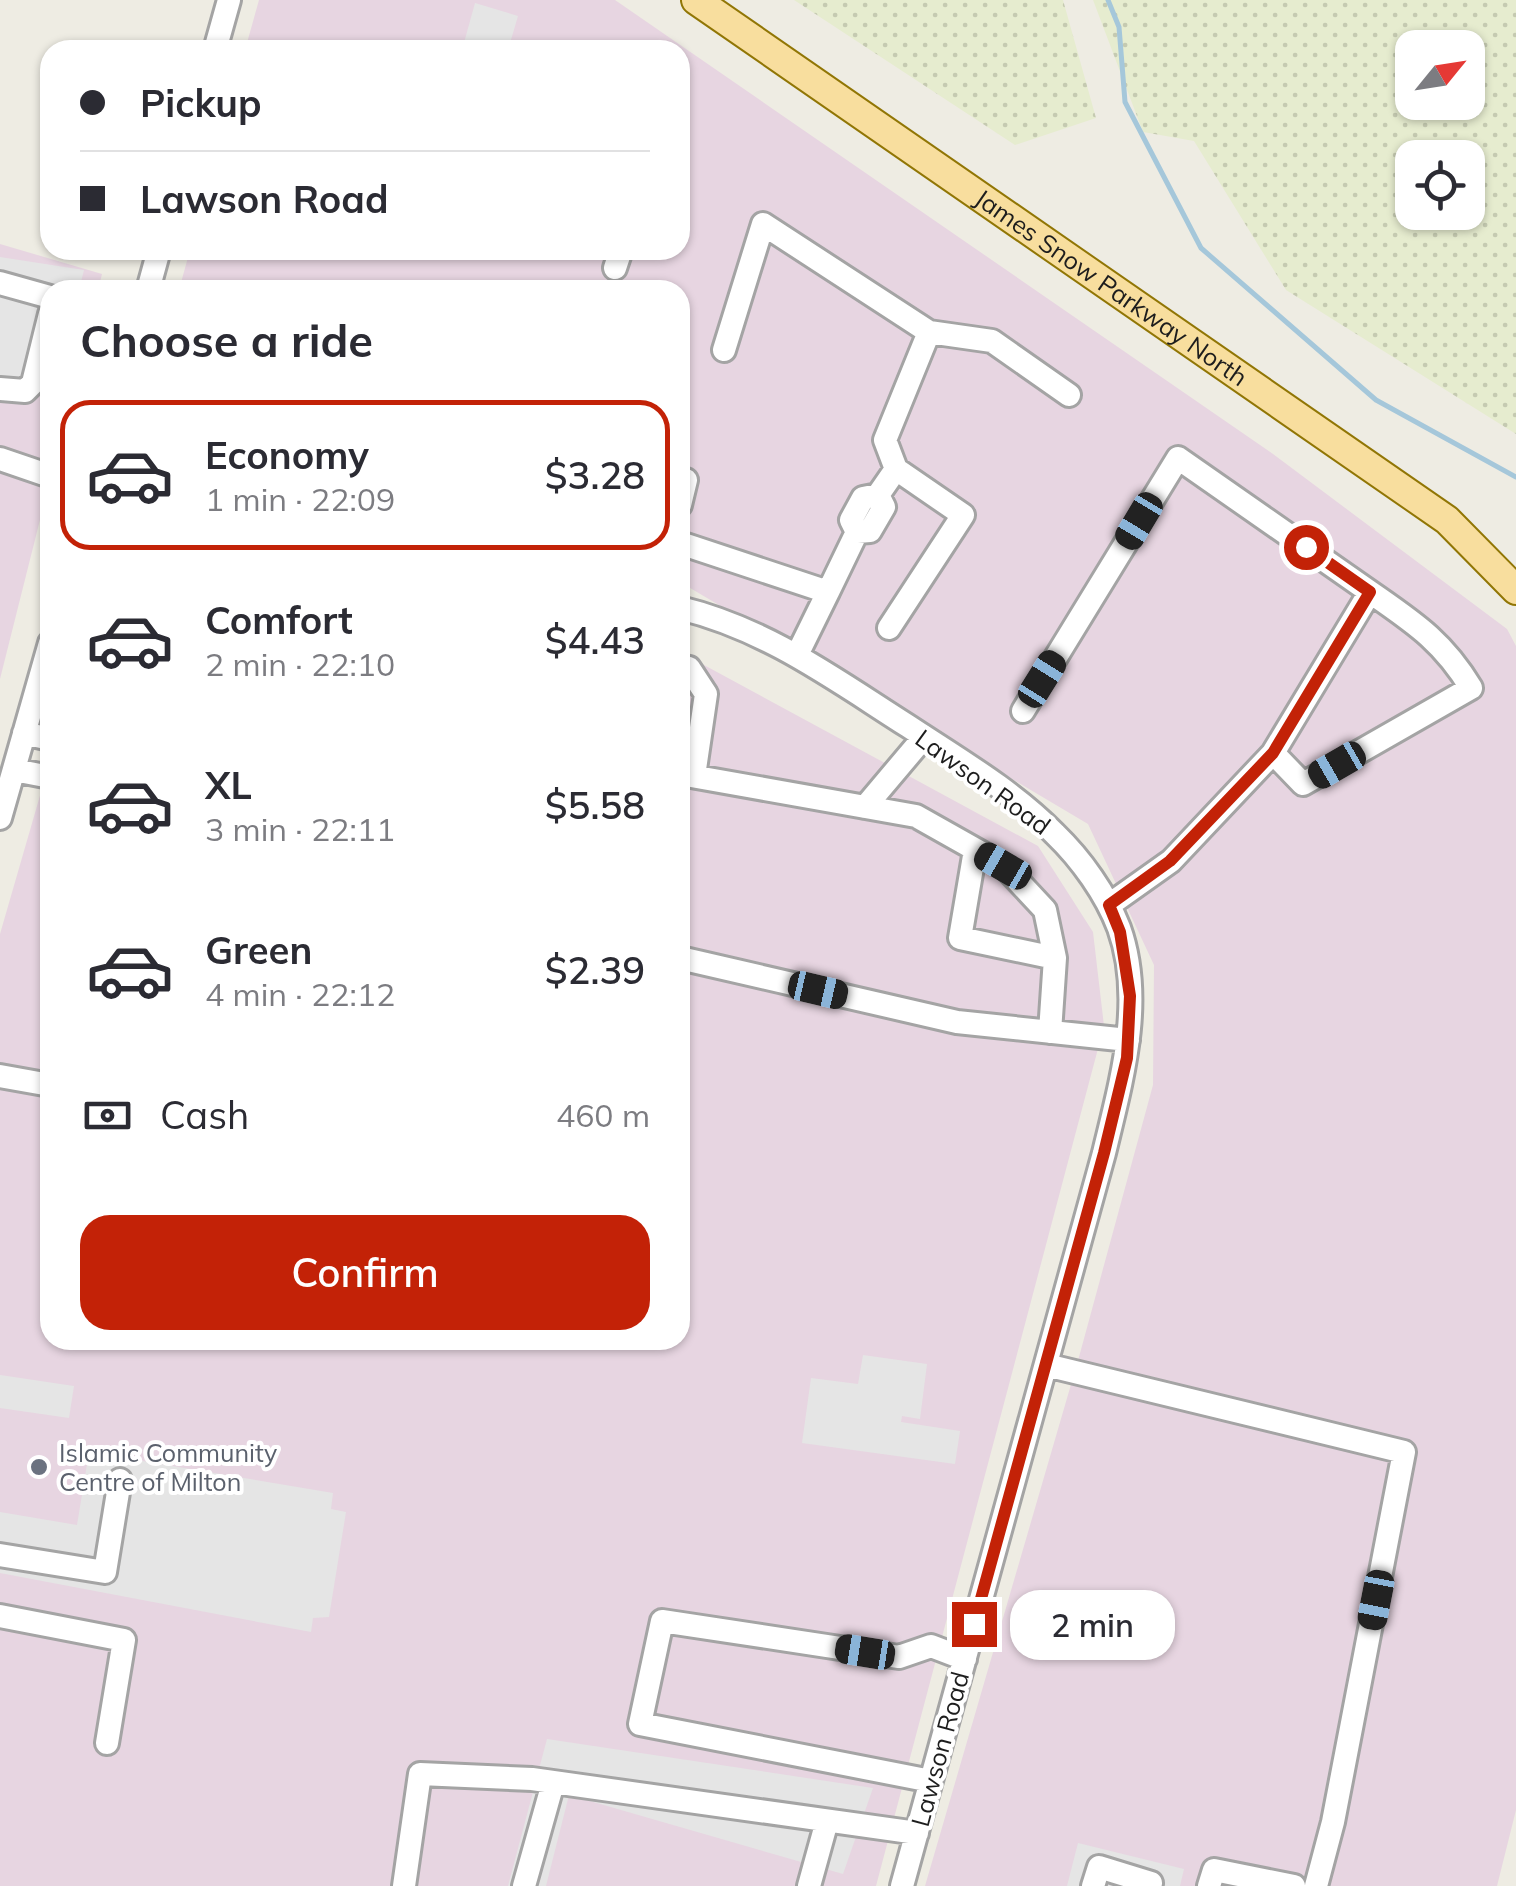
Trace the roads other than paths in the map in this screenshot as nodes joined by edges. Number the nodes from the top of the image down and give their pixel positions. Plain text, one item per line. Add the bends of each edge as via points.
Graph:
1 (229, 0) edge
2 (696, 0) edge
3 (217, 40) edge
4 (0, 283) edge
5 (40, 294) edge
6 (928, 332) junction
7 (724, 350) dead end
8 (40, 355) edge
9 (0, 389) edge
10 (1069, 395) dead end
11 (0, 459) edge
12 (896, 469) junction
13 (40, 473) edge
14 (690, 546) edge
15 (1516, 590) edge
16 (828, 592) junction
17 (1370, 592) junction
18 (690, 611) edge
19 (889, 628) dead end
20 (797, 655) junction
21 (690, 671) edge
22 (40, 678) edge
23 (1023, 710) dead end
24 (24, 733) junction
25 (40, 737) edge
26 (924, 737) junction
27 (1273, 753) junction
28 (690, 762) edge
29 (14, 770) junction
30 (40, 776) edge
31 (690, 776) edge
32 (864, 807) junction
33 (1, 811) edge
34 (976, 850) junction
35 (1109, 905) junction
36 (1055, 958) junction
37 (690, 960) edge
38 (1050, 1032) junction
39 (1128, 1040) junction
40 (0, 1076) edge
41 (40, 1083) edge
42 (1046, 1365) junction
43 (120, 1480) dead end
44 (0, 1554) edge
45 (0, 1616) edge
46 (965, 1658) junction
47 (108, 1743) dead end
48 (931, 1781) junction
49 (553, 1783) junction
50 (827, 1821) junction
51 (917, 1833) junction
52 (404, 1886) edge
53 (524, 1886) edge
54 (809, 1886) edge
55 (902, 1886) edge
56 (1093, 1886) edge
57 (1150, 1886) edge
58 (1209, 1886) edge
59 (1294, 1886) edge
60 (1316, 1886) edge

1 - 3 street
2 - 15 main road, James Snow Parkway North via 1447,520
4 - 5 street
6 - 7 street via 764,224
6 - 10 street via 992,340
6 - 12 street via 886,440
8 - 9 street via 25,391
11 - 13 street
12 - 16 street via 878,494 884,507 878,519 870,532 857,532
12 - 19 street via 963,515
14 - 16 street
16 - 20 street
17 - 23 street via 1178,458
17 - 27 street
17 - 27 street via 1453,658 1471,688 1303,784
18 - 20 street, Lawson Road via 764,635
20 - 26 street, Lawson Road
21 - 28 street via 706,694
22 - 24 street
24 - 25 street
24 - 29 street
26 - 32 street
26 - 35 street, Lawson Road via 1056,834
27 - 35 street via 1170,861
29 - 30 street
29 - 33 street
31 - 32 street
32 - 34 street via 916,816
34 - 36 street via 1003,866 1045,910
34 - 36 street via 960,938
35 - 39 street, Lawson Road via 1130,996
36 - 38 street
37 - 38 street via 957,1022
38 - 39 street
39 - 42 street, Lawson Road
40 - 41 street
42 - 46 street, Lawson Road
42 - 60 street via 1404,1452
43 - 44 street via 105,1572
45 - 47 street via 124,1640
46 - 48 street, Lawson Road
46 - 48 street via 932,1646 899,1657 662,1621 640,1724
48 - 51 street, Lawson Road
49 - 50 street
49 - 52 street via 420,1774
49 - 53 street
50 - 51 street
50 - 54 street
51 - 55 street, Lawson Road
56 - 57 street via 1099,1868
58 - 59 street via 1214,1870

